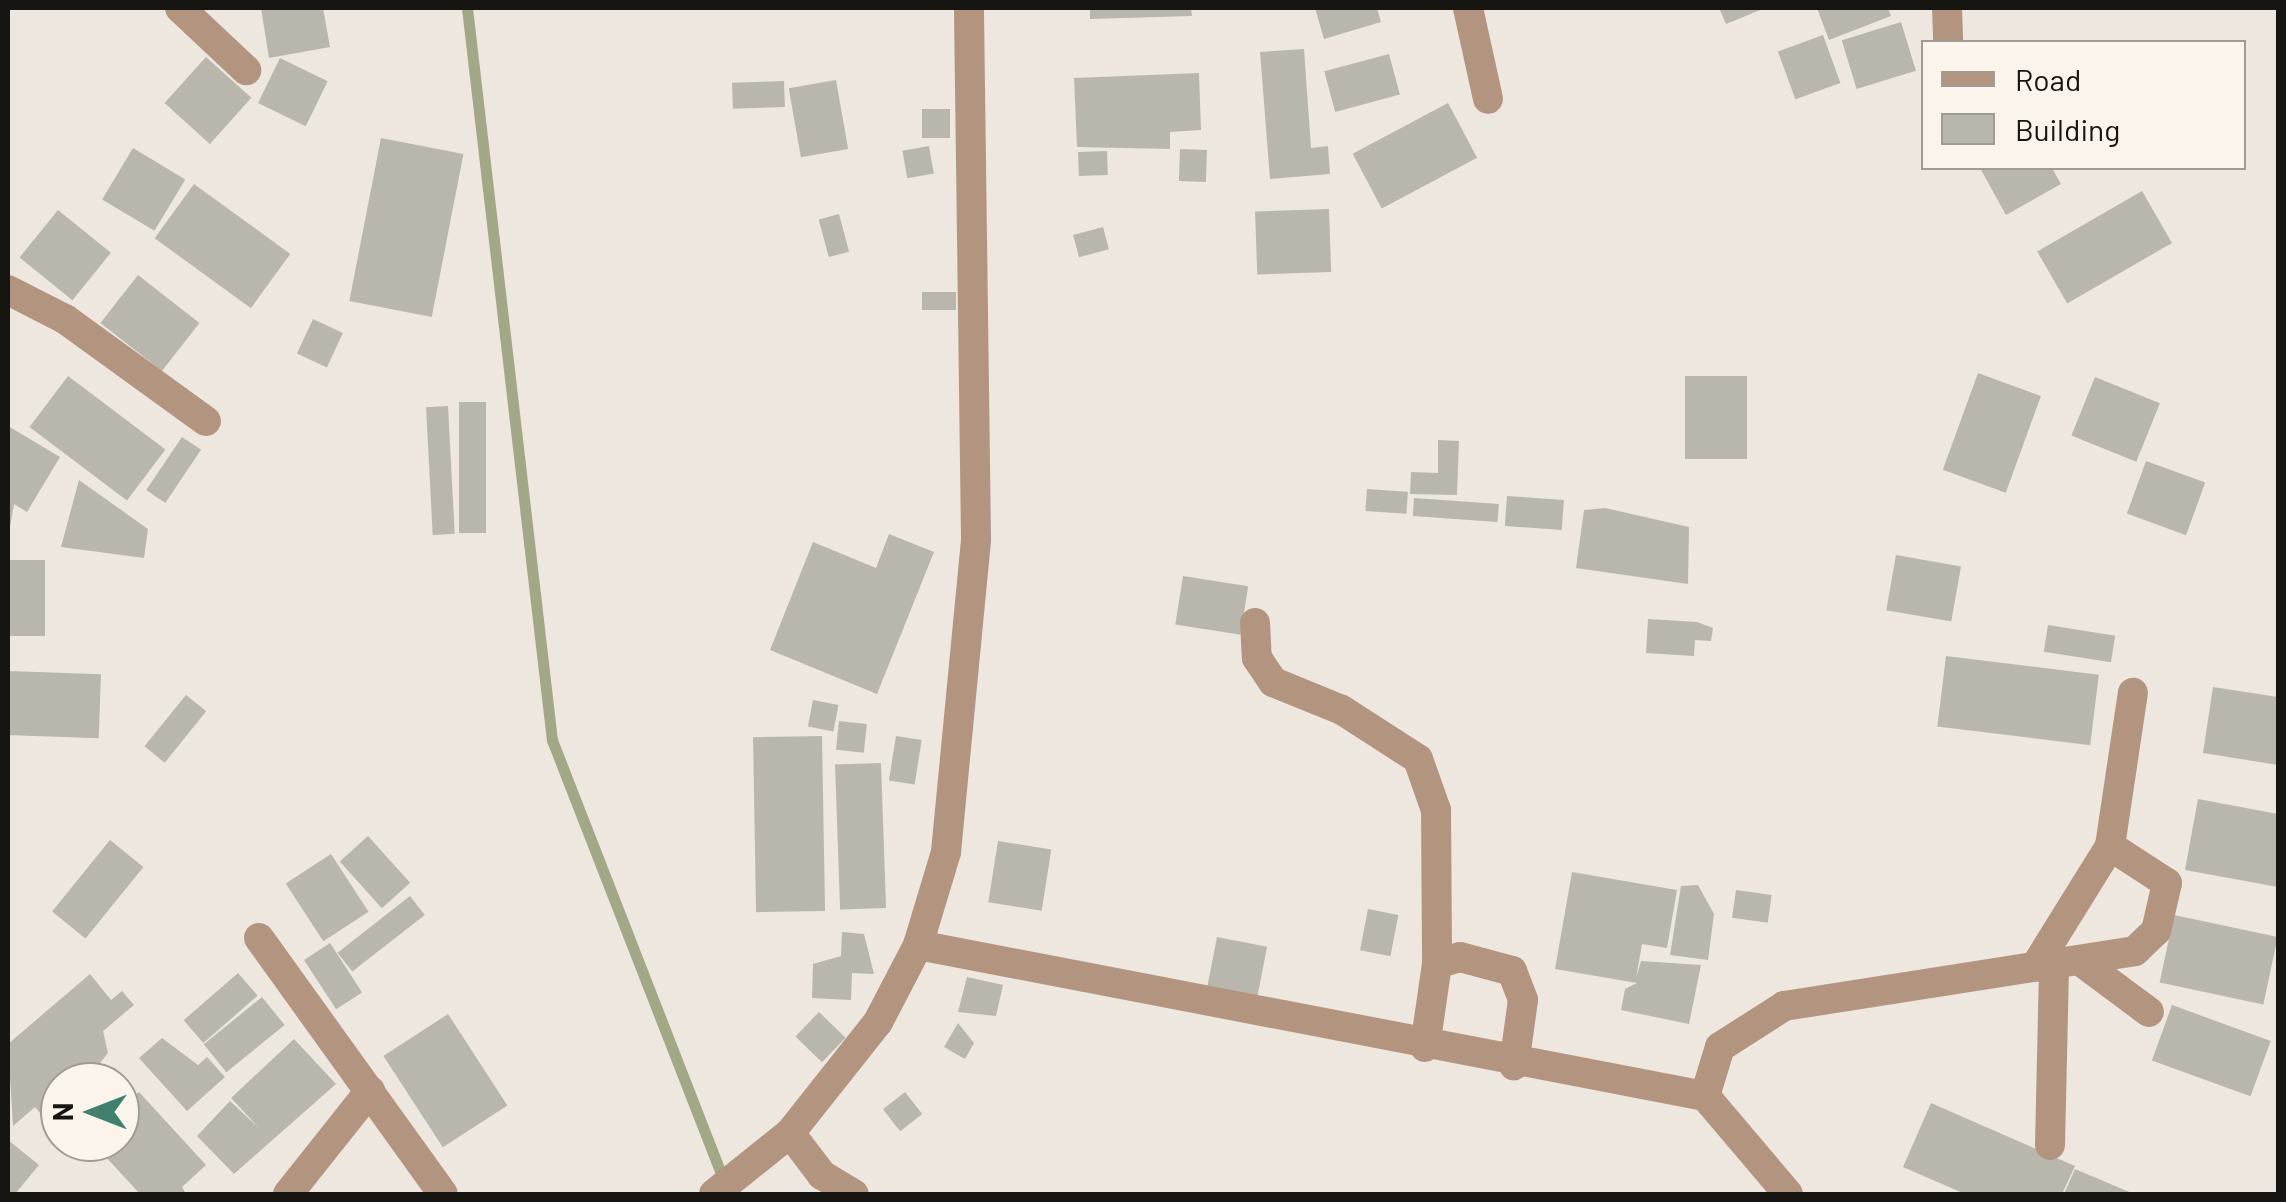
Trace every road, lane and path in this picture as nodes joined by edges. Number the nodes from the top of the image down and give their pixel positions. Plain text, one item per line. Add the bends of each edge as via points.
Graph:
1 (180, 8) edge
2 (969, 8) edge
3 (1468, 8) edge
4 (1947, 8) edge
5 (1948, 40) edge
6 (246, 70) dead end
7 (1488, 99) dead end
8 (8, 290) edge
9 (206, 421) dead end
10 (1255, 623) dead end
11 (2133, 692) dead end
12 (2110, 846) junction
13 (259, 938) dead end
14 (918, 945) junction
15 (1437, 964) junction
16 (2056, 964) junction
17 (2149, 1012) dead end
18 (1425, 1046) junction
19 (1514, 1066) junction
20 (370, 1092) junction
21 (1705, 1096) junction
22 (790, 1134) junction
23 (2050, 1144) dead end
24 (288, 1194) edge
25 (443, 1194) edge
26 (714, 1194) edge
27 (854, 1194) edge
28 (1788, 1194) edge

1 - 6 street
2 - 14 street via 976,539 946,852
3 - 7 street
4 - 5 street
8 - 9 street via 65,319
10 - 15 street via 1257,658 1273,682 1342,710 1418,759 1436,810
11 - 12 street
12 - 16 street
12 - 16 street via 2167,883 2156,931 2134,951
13 - 20 street
14 - 18 street
14 - 22 street via 878,1022
15 - 18 street
15 - 19 street via 1460,957 1512,971 1523,1000
16 - 17 street
16 - 21 street via 1784,1006 1720,1046
16 - 23 street
18 - 19 street
19 - 21 street
20 - 24 street
20 - 25 street
21 - 28 street
22 - 26 street
22 - 27 street via 822,1175

